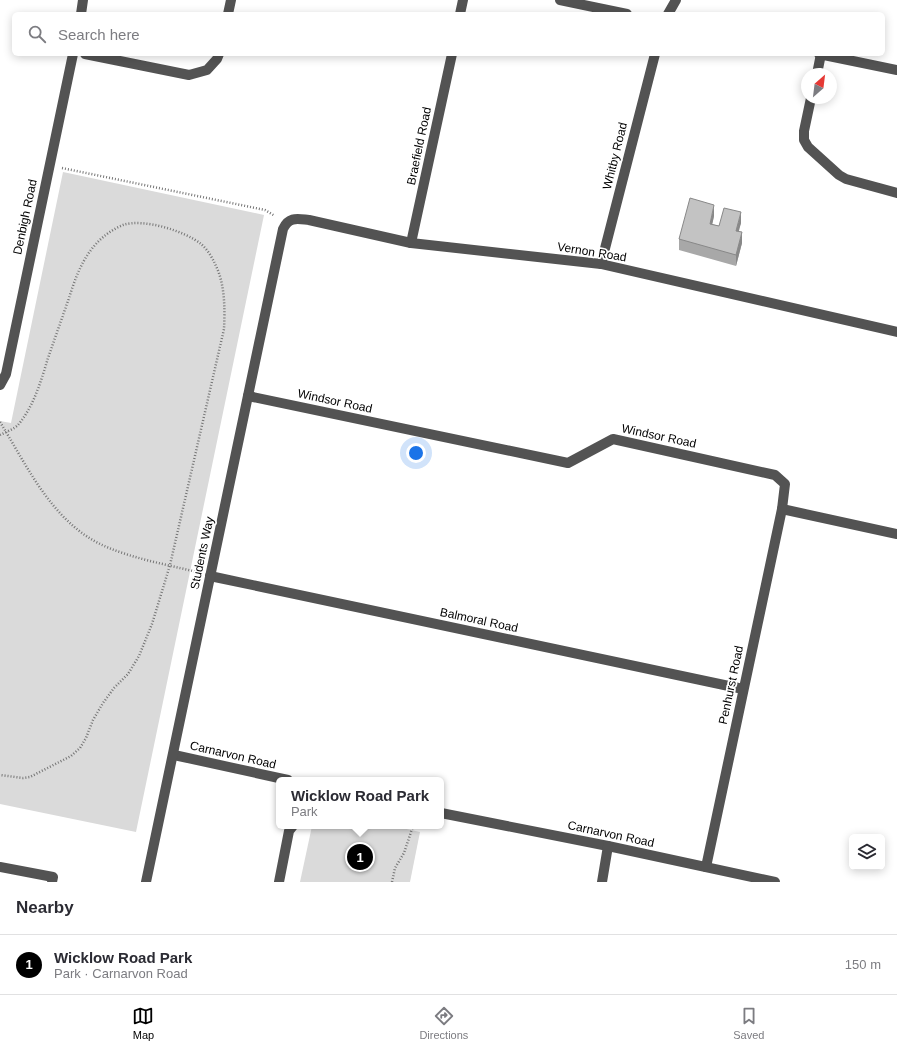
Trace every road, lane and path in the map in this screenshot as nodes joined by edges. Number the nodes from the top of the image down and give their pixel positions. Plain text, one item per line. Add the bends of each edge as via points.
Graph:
1 (83, 0) edge
2 (231, 0) edge
3 (463, 0) edge
4 (560, 0) edge
5 (676, 0) edge
6 (81, 12) edge
7 (228, 12) edge
8 (460, 12) edge
9 (617, 12) edge
10 (669, 12) edge
11 (73, 56) edge
12 (95, 56) edge
13 (218, 56) edge
14 (452, 56) edge
15 (654, 56) edge
16 (820, 56) edge
17 (830, 56) edge
18 (817, 68) edge
19 (897, 70) edge
20 (810, 104) edge
21 (50, 165) junction
22 (897, 193) edge
23 (285, 226) junction
24 (411, 243) junction
25 (601, 264) junction
26 (897, 332) edge
27 (0, 385) edge
28 (248, 396) junction
29 (0, 422) edge
30 (6, 432) junction
31 (0, 435) edge
32 (782, 509) junction
33 (897, 534) edge
34 (170, 565) junction
35 (210, 576) junction
36 (743, 689) junction
37 (174, 755) junction
38 (0, 775) edge
39 (276, 777) edge
40 (444, 813) edge
41 (291, 829) edge
42 (412, 829) edge
43 (608, 846) junction
44 (0, 867) edge
45 (706, 867) junction
46 (52, 882) edge
47 (146, 882) edge
48 (279, 882) edge
49 (392, 882) edge
50 (602, 882) edge
51 (775, 882) edge

1 - 6 street
2 - 7 street
3 - 8 street
4 - 9 street
5 - 10 street
11 - 21 street, Denbigh Road
12 - 13 street via 189,75 207,70
14 - 24 street, Braefield Road
15 - 25 street, Whitby Road
16 - 18 street
17 - 19 street
20 - 22 street via 804,131 804,140 808,147 839,176
21 - 23 path via 265,210
21 - 27 street, Denbigh Road via 6,374
23 - 24 street, Vernon Road via 290,220 309,220
23 - 28 street, Students Way
24 - 25 street, Vernon Road
25 - 26 street, Vernon Road
28 - 32 street, Windsor Road via 568,463 613,439 775,475 785,484
28 - 35 street, Students Way
29 - 30 path
30 - 31 path
30 - 34 path via 42,493 59,514 83,535 108,548
30 - 34 path via 18,426 29,408 76,278 84,260 96,244 110,232 124,225 139,223 174,230 201,244 215,264 221,281 225,310 224,329
32 - 33 street
32 - 36 street, Penhurst Road
34 - 35 path
34 - 38 path via 139,656 100,709 80,748 71,756 30,777
35 - 36 street, Balmoral Road
35 - 37 street, Students Way
36 - 45 street, Penhurst Road
37 - 39 street, Carnarvon Road
37 - 47 street, Students Way
40 - 43 street, Carnarvon Road
41 - 48 street
42 - 49 path via 404,853 395,868
43 - 45 street, Carnarvon Road
43 - 50 street
44 - 46 street via 53,877
45 - 51 street, Carnarvon Road

